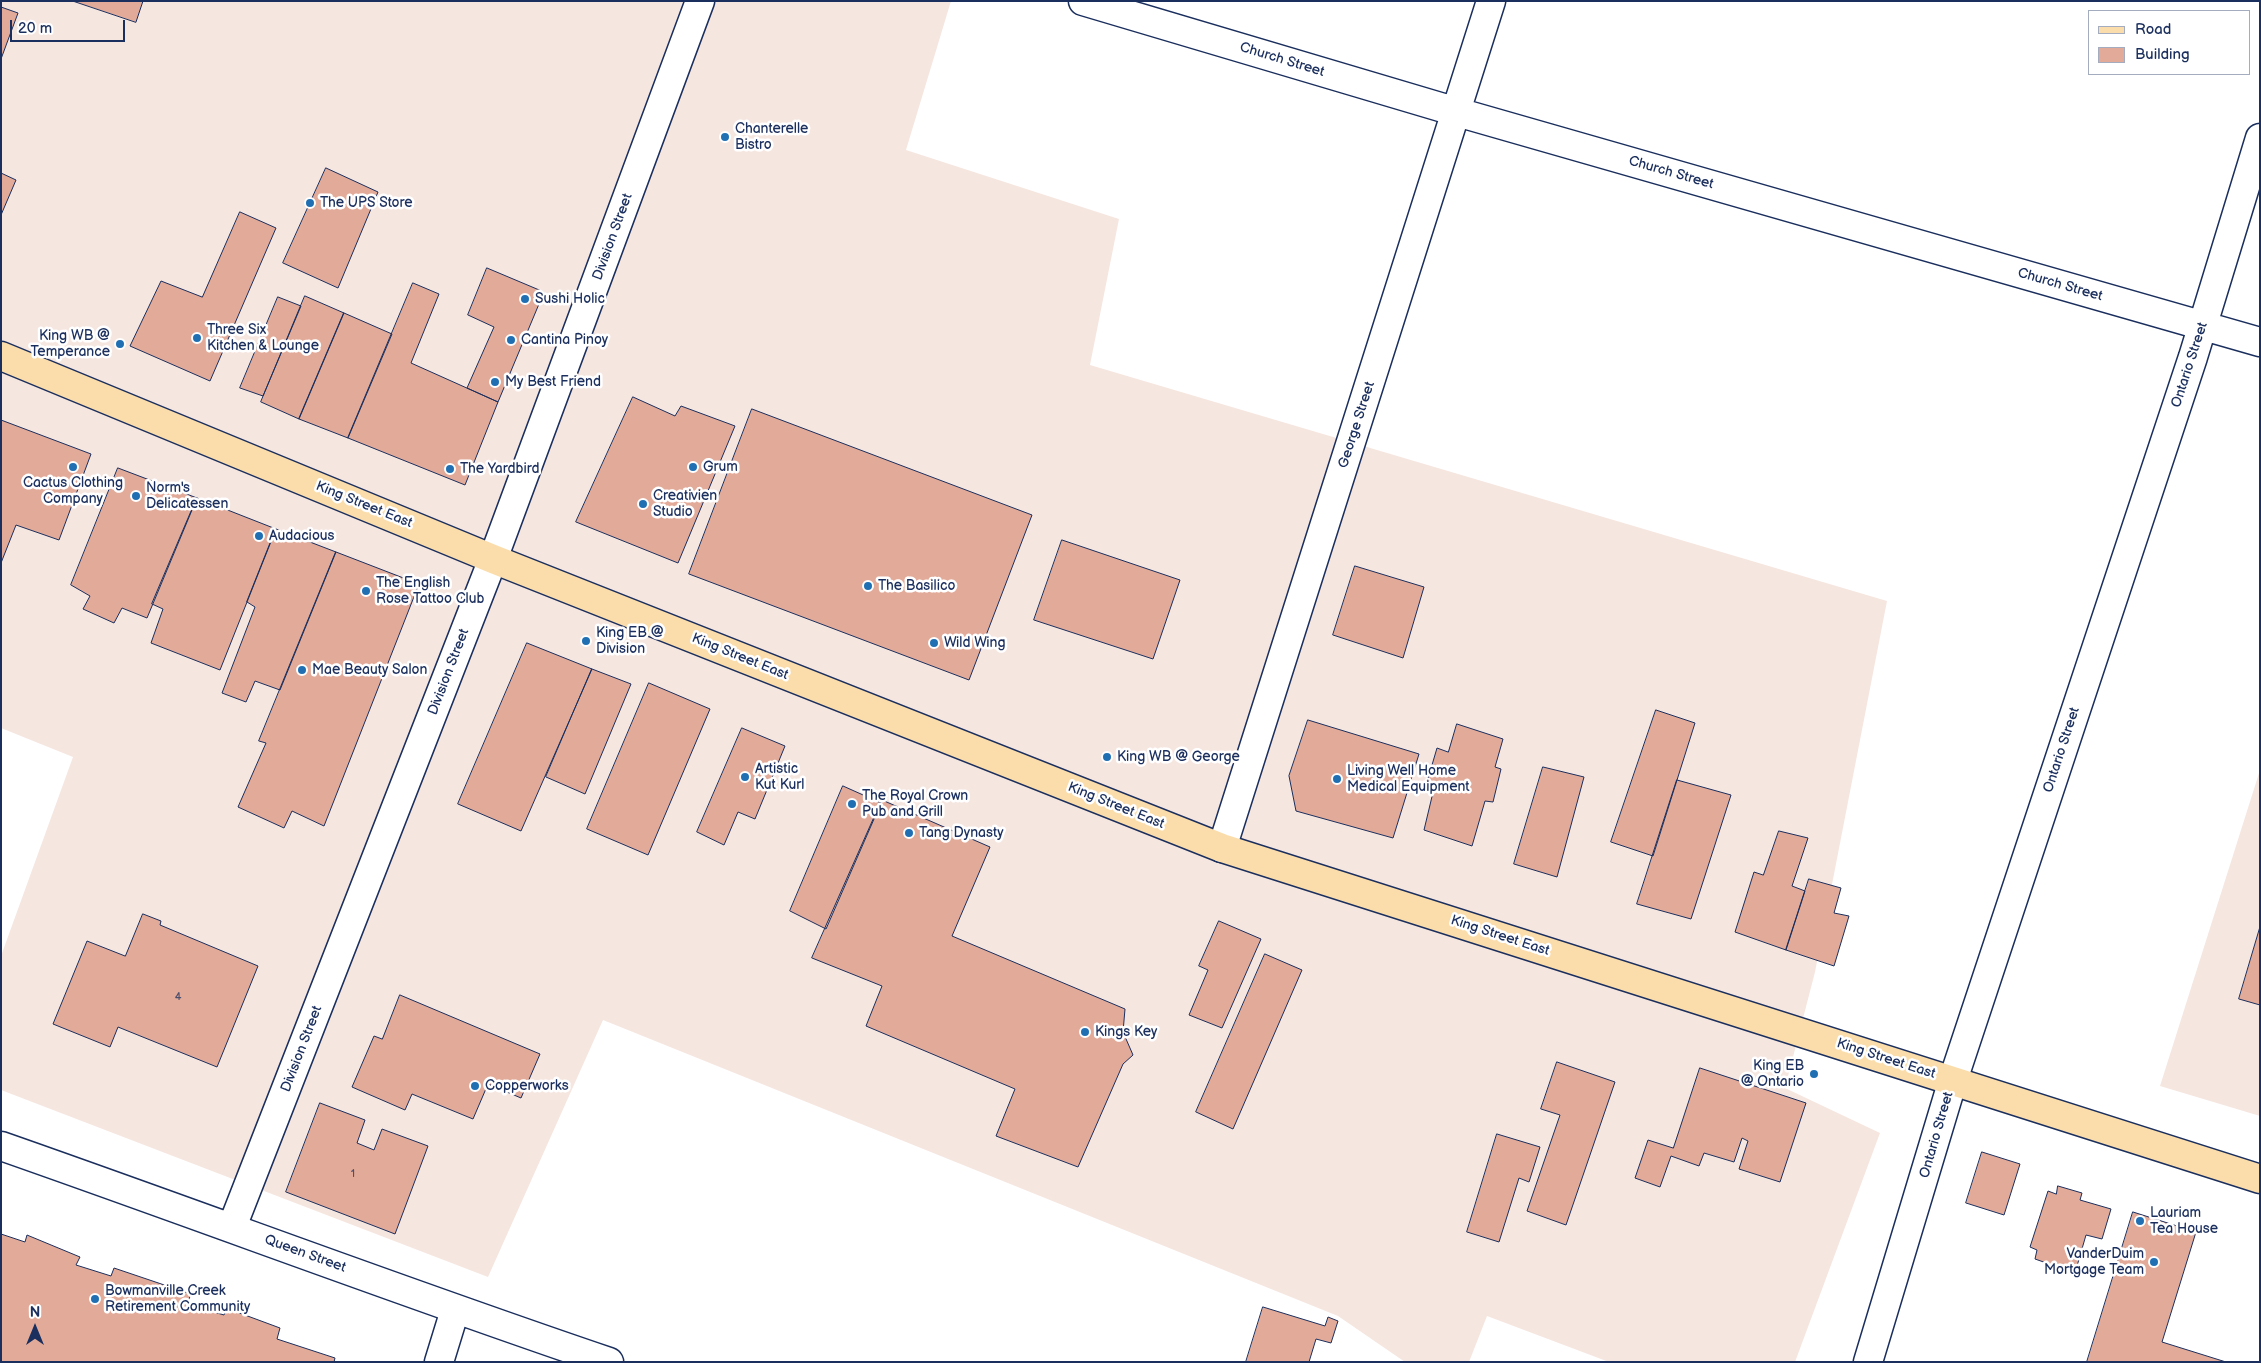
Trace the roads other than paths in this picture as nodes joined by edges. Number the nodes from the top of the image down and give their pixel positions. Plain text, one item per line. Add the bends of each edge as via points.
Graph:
1 (700, 1) edge
2 (1083, 1) edge
3 (1491, 1) edge
4 (1457, 112) junction
5 (2260, 138) edge
6 (2203, 326) junction
7 (2260, 342) edge
8 (1, 356) edge
9 (493, 559) junction
10 (1222, 848) junction
11 (1953, 1080) junction
12 (1, 1146) edge
13 (2260, 1178) edge
14 (232, 1227) junction
15 (455, 1310) junction
16 (439, 1362) edge
17 (609, 1362) edge
18 (1868, 1362) edge

1 - 9 street, Division Street
2 - 4 street, Church Street
3 - 4 street, George Street
4 - 6 street, Church Street
4 - 10 street, George Street
5 - 6 street, Ontario Street
6 - 7 street, Church Street
6 - 11 street, Ontario Street
8 - 9 main road, King Street East
9 - 10 main road, King Street East
9 - 14 street, Division Street
10 - 11 main road, King Street East
11 - 13 main road, King Street East
11 - 18 street, Ontario Street
12 - 14 street, Queen Street
14 - 15 street, Queen Street
15 - 16 street
15 - 17 street, Queen Street

